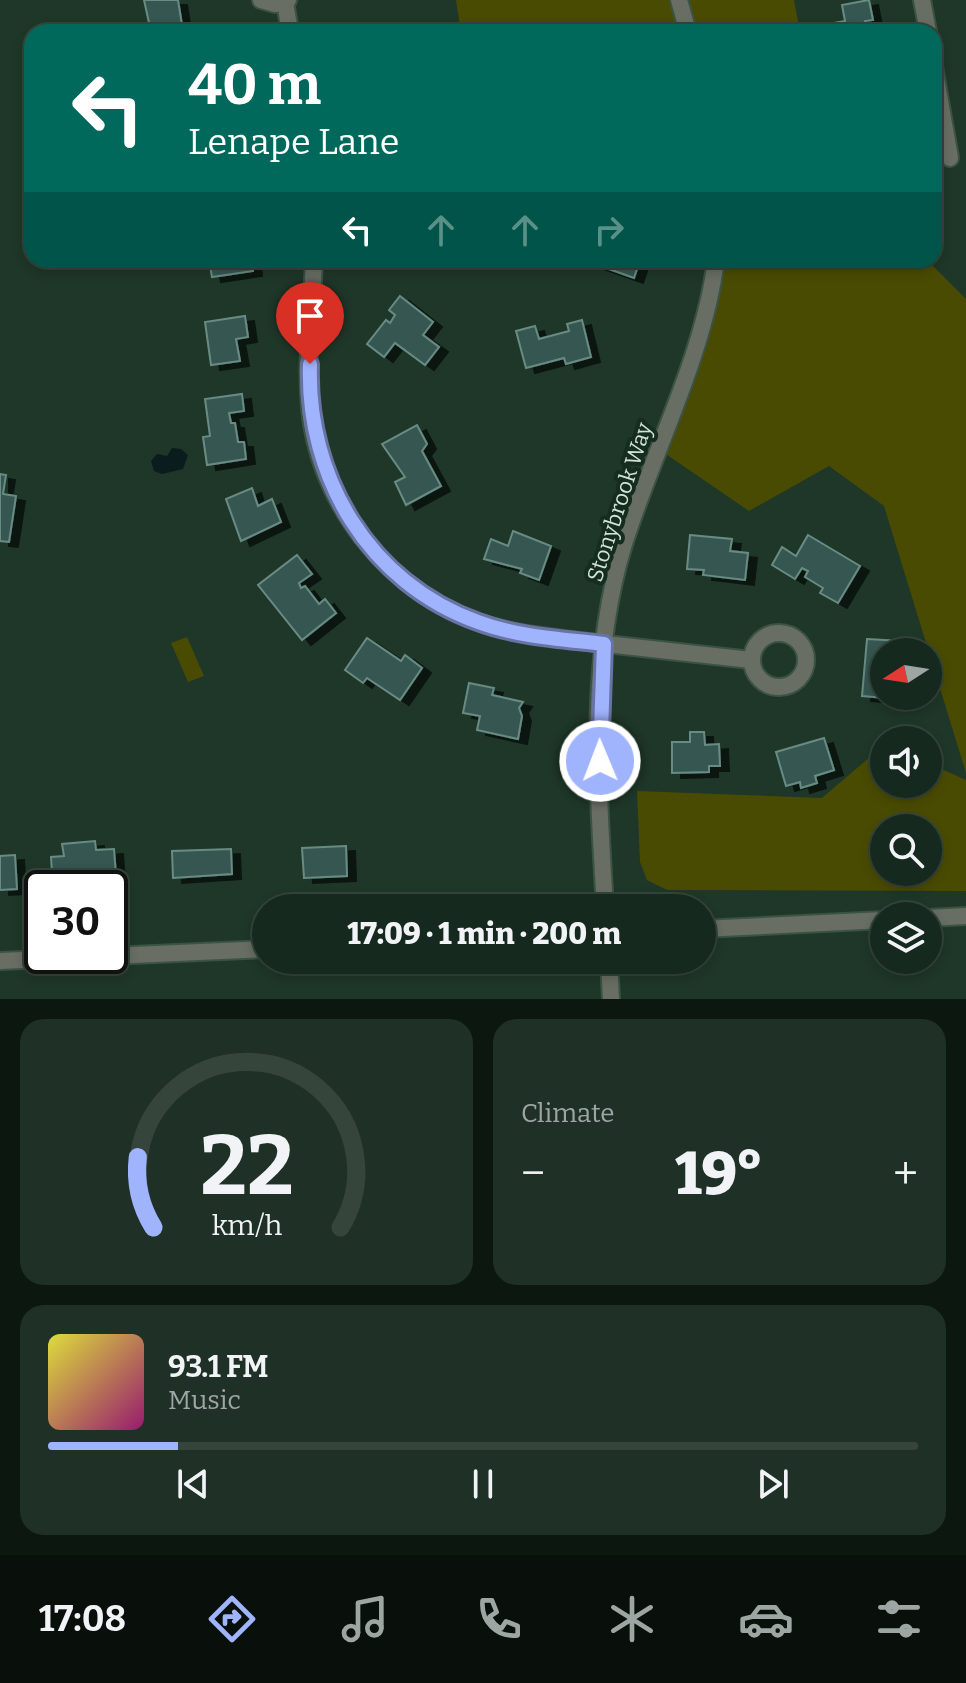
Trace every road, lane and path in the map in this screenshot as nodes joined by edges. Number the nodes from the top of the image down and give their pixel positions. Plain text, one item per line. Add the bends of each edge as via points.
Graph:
1 (261, 0) edge
2 (679, 0) edge
3 (922, 0) edge
4 (286, 1) edge
5 (289, 24) edge
6 (686, 24) edge
7 (926, 24) edge
8 (942, 112) edge
9 (950, 158) dead end
10 (314, 268) edge
11 (714, 268) edge
12 (604, 644) junction
13 (751, 660) dead end
14 (605, 894) edge
15 (966, 916) edge
16 (942, 917) edge
17 (870, 921) edge
18 (716, 928) edge
19 (252, 950) edge
20 (128, 955) edge
21 (24, 960) edge
22 (0, 961) edge
23 (610, 974) edge
24 (611, 999) edge

1 - 4 street
2 - 6 street
3 - 7 street
4 - 5 street
8 - 9 street
10 - 12 street via 309,390 313,426 335,494 369,546 418,592 478,622 512,632
11 - 12 street, Stonybrook Way via 704,317 624,545
12 - 13 street
12 - 14 street, Stonybrook Way via 599,730
15 - 16 street
17 - 18 street
19 - 20 street
21 - 22 street
23 - 24 street

